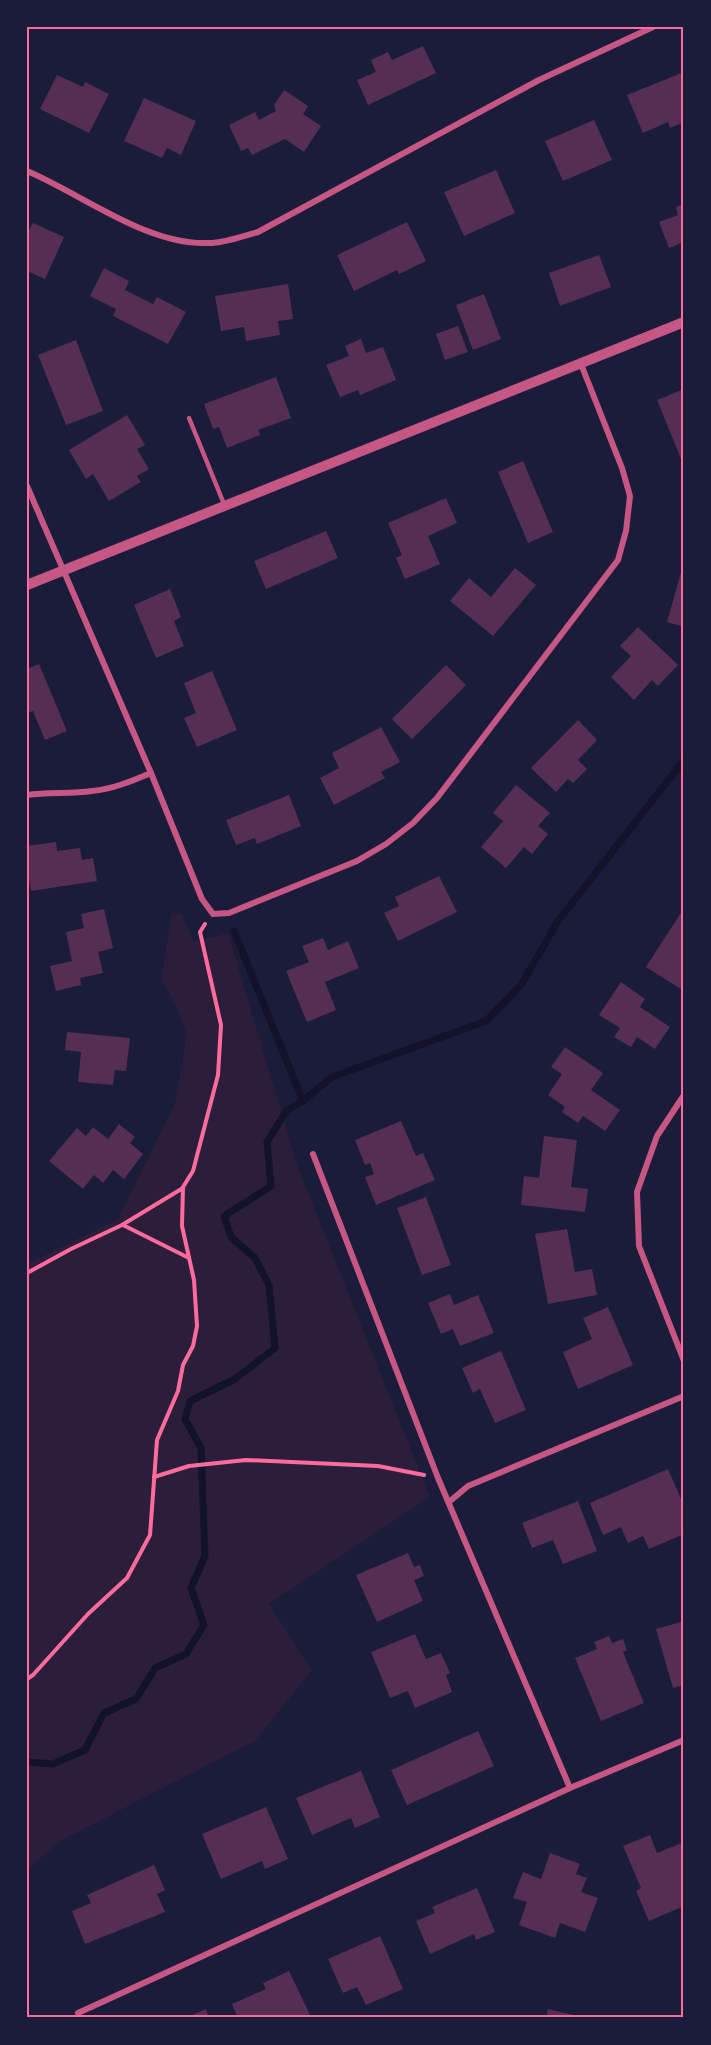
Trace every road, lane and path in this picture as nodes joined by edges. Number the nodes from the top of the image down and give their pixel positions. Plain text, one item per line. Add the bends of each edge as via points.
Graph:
1 (653, 27) edge
2 (27, 171) edge
3 (684, 322) edge
4 (581, 364) junction
5 (189, 418) dead end
6 (27, 486) edge
7 (225, 506) junction
8 (63, 571) junction
9 (27, 585) edge
10 (151, 773) junction
11 (27, 795) edge
12 (213, 914) junction
13 (684, 1095) edge
14 (313, 1154) dead end
15 (183, 1187) junction
16 (122, 1225) junction
17 (189, 1258) junction
18 (27, 1273) edge
19 (684, 1360) edge
20 (684, 1396) edge
21 (154, 1477) junction
22 (438, 1478) junction
23 (448, 1502) junction
24 (27, 1680) edge
25 (684, 1740) edge
26 (570, 1788) junction
27 (78, 2013) dead end

1 - 2 street via 539,80 258,232 210,243 156,234
3 - 4 street
4 - 7 street
4 - 12 street via 630,496 618,560 438,798 412,823 357,861 229,913
5 - 7 lane
6 - 8 street
7 - 8 street
8 - 9 street
8 - 10 street
10 - 11 street via 92,791
10 - 12 street via 202,899
12 - 15 path via 200,932 221,1025 218,1075 192,1171
13 - 19 street via 657,1136 637,1192 639,1246
14 - 22 street
15 - 16 path
15 - 17 path via 182,1226
16 - 17 path
16 - 18 path
17 - 21 path via 197,1326 178,1391 157,1440
20 - 23 street via 468,1486
21 - 22 path via 189,1466 246,1460 378,1466
21 - 24 path via 150,1535 127,1578
22 - 23 street
23 - 26 street
25 - 26 street
26 - 27 street

